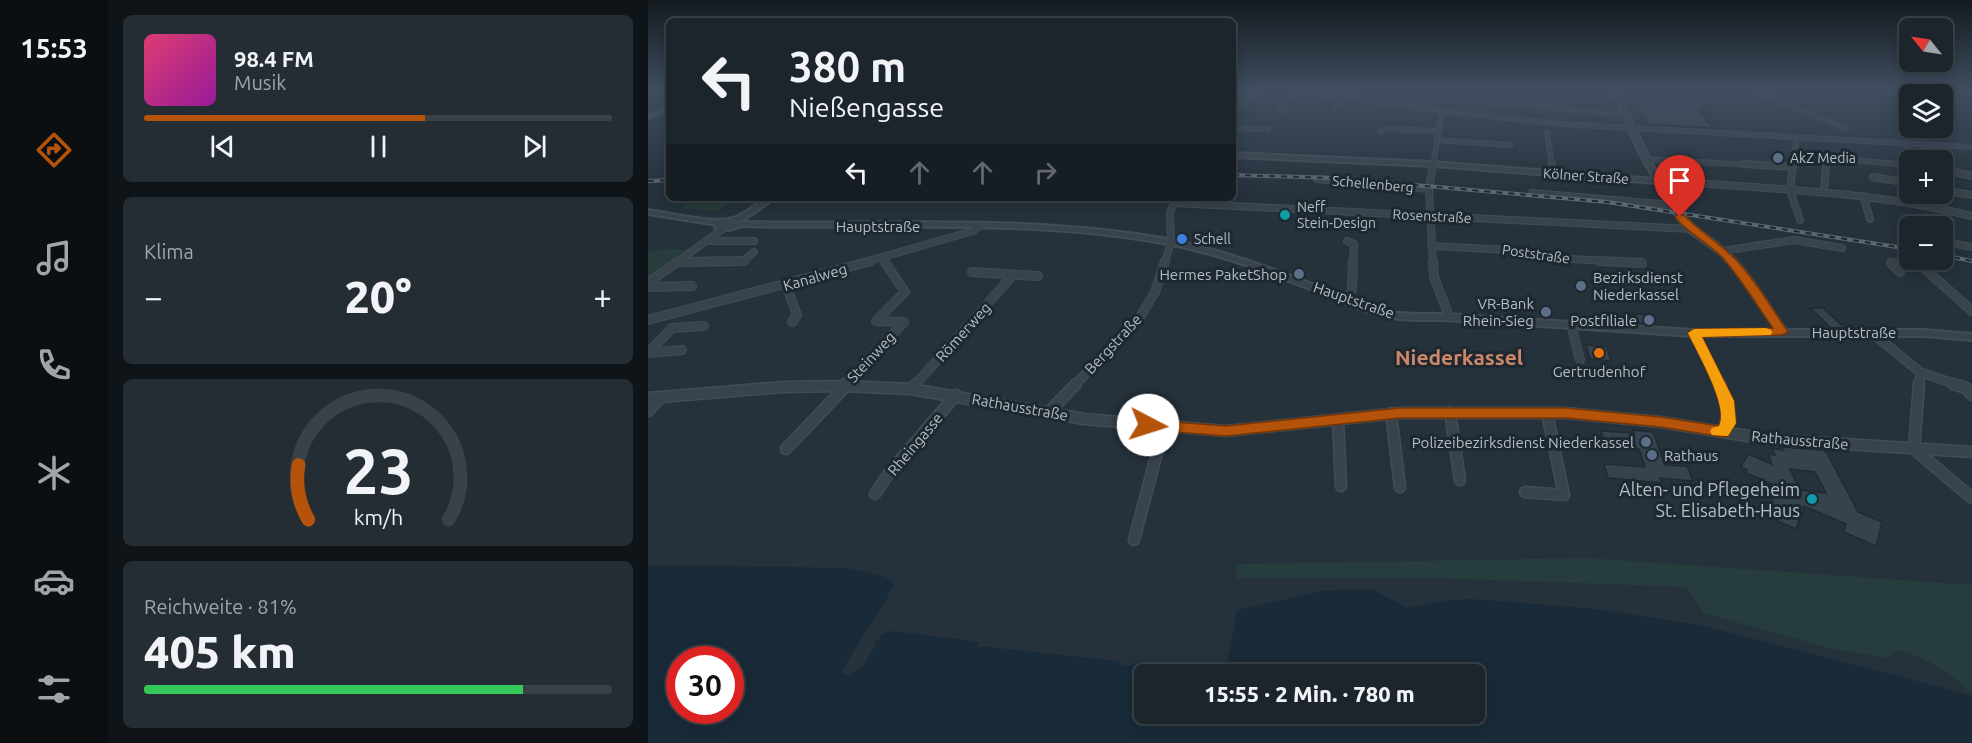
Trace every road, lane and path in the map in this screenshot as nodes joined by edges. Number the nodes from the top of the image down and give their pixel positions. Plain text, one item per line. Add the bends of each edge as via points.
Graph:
1 (1439, 125) edge
2 (1586, 125) edge
3 (1630, 125) edge
4 (1832, 125) edge
5 (1236, 128) edge
6 (1268, 129) dead end
7 (1632, 129) junction
8 (1846, 129) dead end
9 (1438, 131) junction
10 (1380, 132) dead end
11 (1547, 133) dead end
12 (1797, 138) junction
13 (1437, 140) junction
14 (1906, 144) junction
15 (1510, 145) dead end
16 (1972, 147) edge
17 (1907, 150) edge
18 (1236, 155) edge
19 (1645, 159) junction
20 (1899, 163) edge
21 (1432, 164) junction
22 (1793, 167) junction
23 (1953, 172) edge
24 (1553, 173) junction
25 (1972, 176) edge
26 (1873, 177) dead end
27 (1317, 179) dead end
28 (1659, 181) junction
29 (1899, 181) edge
30 (1429, 189) junction
31 (1790, 190) junction
32 (1953, 192) edge
33 (1532, 193) dead end
34 (1824, 193) junction
35 (1972, 195) edge
36 (1863, 196) junction
37 (1899, 200) edge
38 (767, 201) edge
39 (1175, 201) edge
40 (1191, 201) edge
41 (1924, 204) edge
42 (1672, 205) junction
43 (648, 212) edge
44 (1431, 216) junction
45 (1972, 216) edge
46 (1870, 219) dead end
47 (1800, 220) dead end
48 (740, 221) junction
49 (723, 226) junction
50 (980, 226) junction
51 (1691, 229) junction
52 (708, 241) junction
53 (754, 241) dead end
54 (1347, 241) dead end
55 (1171, 242) junction
56 (1953, 243) edge
57 (1431, 246) junction
58 (1972, 247) edge
59 (1842, 248) dead end
60 (1722, 251) junction
61 (754, 252) dead end
62 (882, 258) junction
63 (679, 261) junction
64 (1641, 263) dead end
65 (1899, 263) edge
66 (1928, 270) edge
67 (1900, 272) dead end
68 (972, 273) dead end
69 (1013, 274) junction
70 (1038, 276) dead end
71 (786, 285) junction
72 (692, 286) dead end
73 (648, 287) edge
74 (1346, 298) junction
75 (1972, 311) edge
76 (1446, 317) junction
77 (648, 320) edge
78 (792, 322) dead end
79 (1571, 324) junction
80 (704, 326) dead end
81 (1782, 332) junction
82 (1694, 333) junction
83 (1872, 333) junction
84 (1972, 337) edge
85 (682, 350) dead end
86 (648, 353) edge
87 (1581, 360) dead end
88 (1920, 372) junction
89 (845, 386) junction
90 (911, 389) junction
91 (956, 395) junction
92 (1972, 395) edge
93 (661, 397) junction
94 (648, 398) edge
95 (648, 411) edge
96 (1050, 411) junction
97 (1450, 412) junction
98 (1391, 413) junction
99 (1547, 413) junction
100 (1338, 420) junction
101 (1164, 426) junction
102 (1723, 432) junction
103 (786, 449) dead end
104 (1914, 449) junction
105 (1972, 452) edge
106 (1460, 480) dead end
107 (1341, 486) dead end
108 (1400, 487) dead end
109 (1525, 492) dead end
110 (875, 494) dead end
111 (1972, 498) edge
112 (1134, 540) dead end

1 - 9 street, Schellenberg
2 - 7 street
3 - 7 street
4 - 8 street
5 - 6 street
7 - 12 street
7 - 19 street
9 - 10 street
9 - 13 street, Schellenberg
11 - 24 street
12 - 14 street
12 - 22 street
13 - 15 street
13 - 21 street, Schellenberg
14 - 16 street
14 - 17 street
18 - 21 street, Kölner Straße
19 - 22 street
19 - 28 street
20 - 34 street via 1830,158 1826,161
21 - 24 street, Kölner Straße
21 - 30 street, Schellenberg
22 - 31 street
23 - 25 street
24 - 28 street, Kölner Straße
26 - 29 street
27 - 30 street, Schellenberg
28 - 31 street, Kölner Straße
28 - 42 street
30 - 44 street, Schellenberg
31 - 34 street, Kölner Straße
31 - 47 street
32 - 35 street
33 - 42 street
34 - 36 street, Kölner Straße
36 - 37 street, Kölner Straße
36 - 46 street
38 - 48 street
39 - 55 street, Bergstraße via 1170,213
40 - 44 street, Rosenstraße
41 - 45 street, Kölner Straße
42 - 51 street
43 - 49 street
44 - 51 street, Rosenstraße
44 - 57 street, Schellenberg
48 - 49 street
48 - 50 street, Hauptstraße
49 - 52 street
50 - 55 street, Hauptstraße via 1075,228
50 - 62 street, Kanalweg
51 - 60 street
52 - 53 street
52 - 63 street
54 - 74 street via 1354,244 1352,290
55 - 74 street, Hauptstraße via 1270,270
55 - 96 street, Bergstraße via 1155,292 1140,317
56 - 58 street
57 - 64 street, Poststraße
57 - 76 street, Schellenberg via 1434,277
59 - 60 street via 1794,240
60 - 81 street
61 - 63 street via 742,262
62 - 71 street, Kanalweg
62 - 89 street, Steinweg via 905,292 876,321 904,322
63 - 73 street
65 - 67 street via 1891,263
66 - 75 street
68 - 69 street
69 - 70 street
69 - 90 street, Römerweg
71 - 77 street, Kanalweg
71 - 78 street via 797,315
72 - 73 street
74 - 76 street, Hauptstraße via 1392,315
76 - 79 street, Hauptstraße
79 - 82 street, Hauptstraße
79 - 87 street
80 - 86 street via 672,328
81 - 82 street, Hauptstraße
81 - 83 street, Hauptstraße
82 - 102 street via 1727,401 1729,423
83 - 84 street, Hauptstraße
83 - 88 street
85 - 86 street
88 - 92 street via 1966,388
88 - 104 street
89 - 90 street, Rathausstraße
89 - 93 street, Rathausstraße
89 - 103 street
90 - 91 street, Rathausstraße
91 - 96 street, Rathausstraße
91 - 110 street, Rheingasse
93 - 94 street, Rathausstraße
93 - 95 street
96 - 101 street, Rathausstraße via 1084,419
97 - 98 street, Rathausstraße
97 - 99 street, Rathausstraße
97 - 106 street
98 - 100 street, Rathausstraße
98 - 108 street
99 - 102 street, Rathausstraße via 1661,422
99 - 109 street via 1564,495
100 - 101 street, Rathausstraße via 1226,431
100 - 107 street
101 - 112 street
102 - 104 street, Rathausstraße via 1766,439
104 - 105 street, Rathausstraße
104 - 111 street

